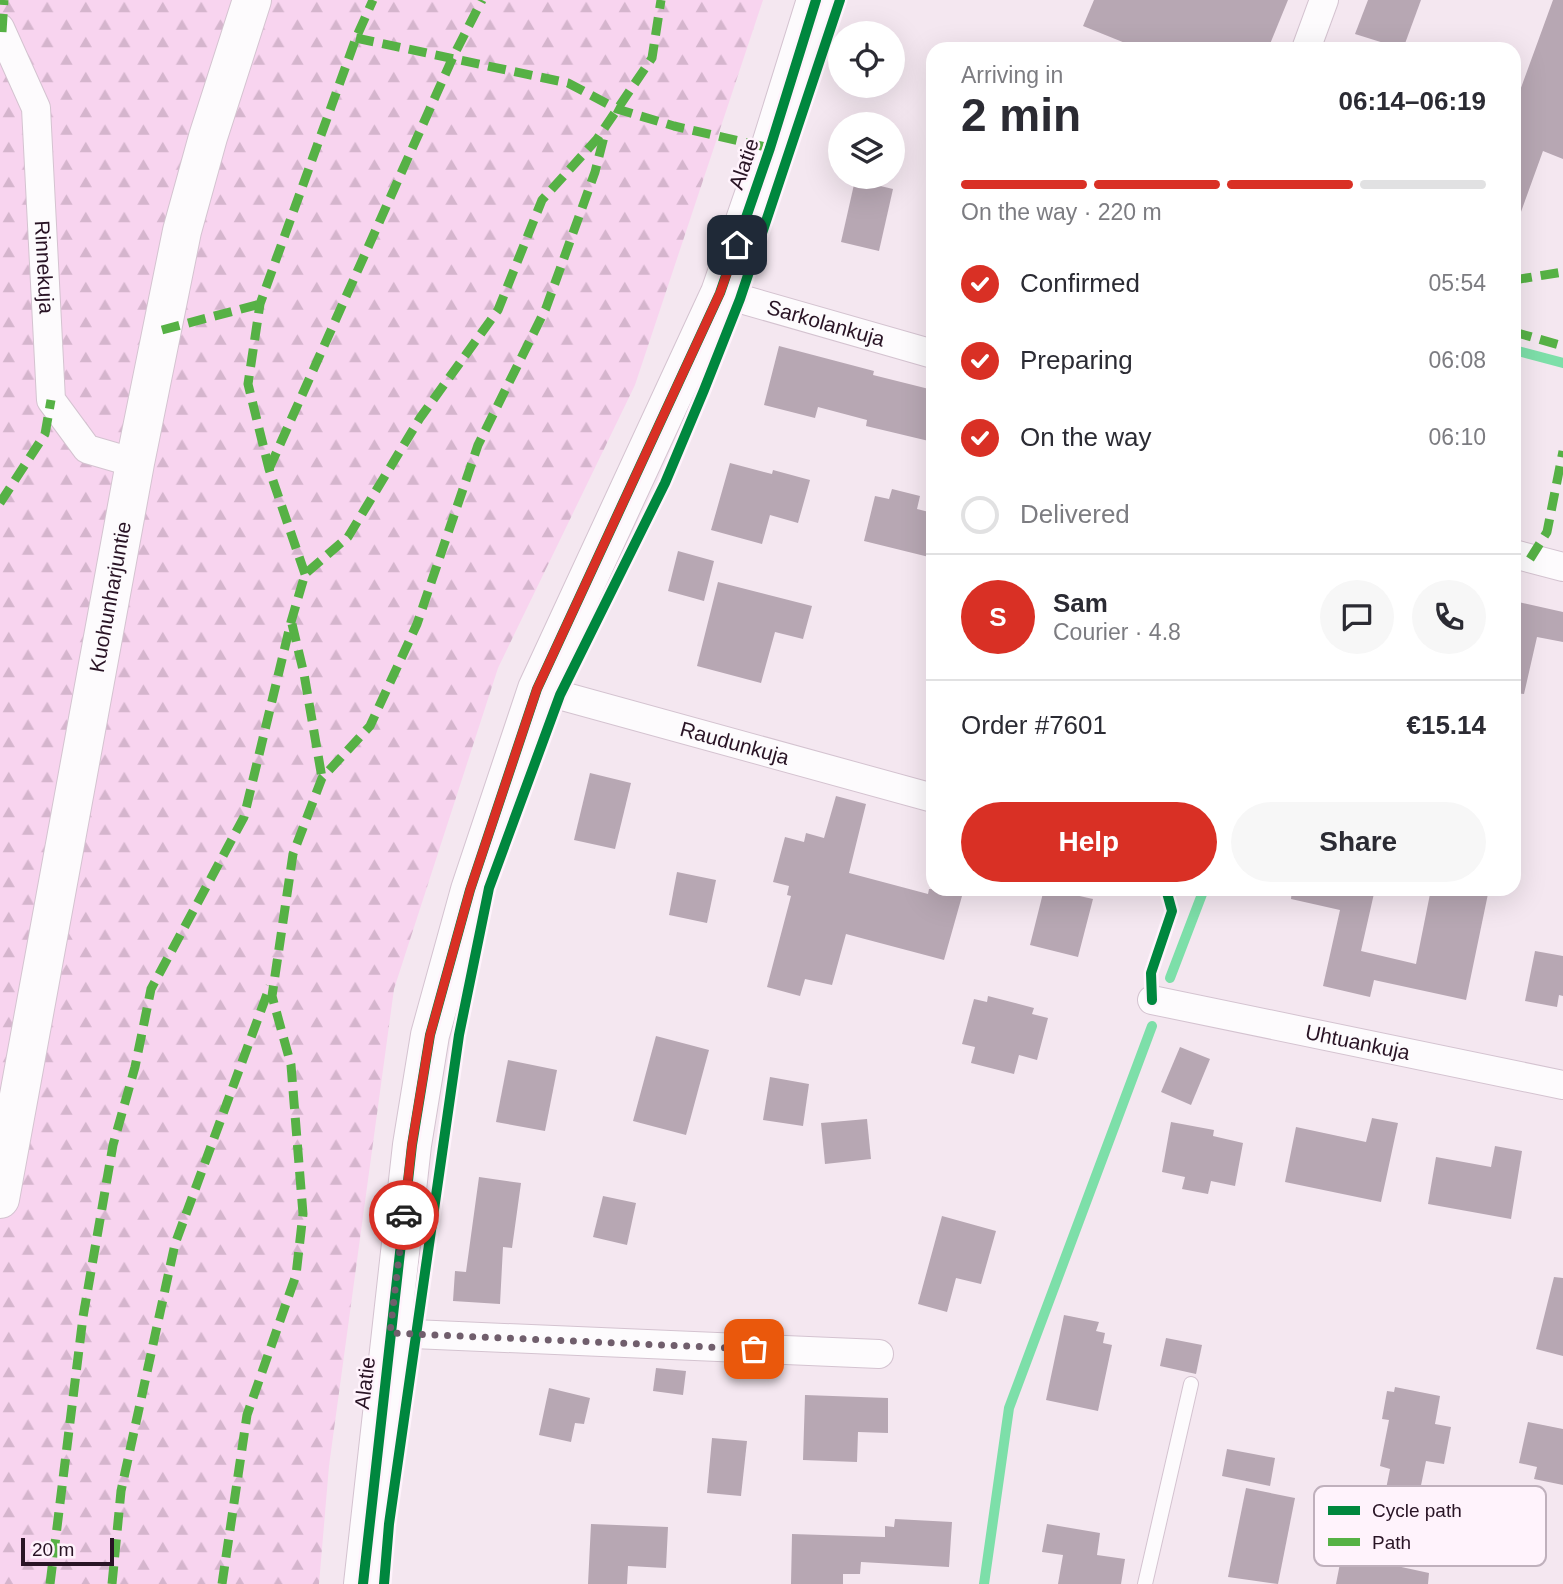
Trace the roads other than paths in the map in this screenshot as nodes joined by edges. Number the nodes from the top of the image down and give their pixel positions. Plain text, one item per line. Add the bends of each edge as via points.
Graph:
1 (252, 0) edge
2 (816, 0) edge
3 (1324, 0) edge
4 (1, 31) edge
5 (1309, 42) edge
6 (720, 293) junction
7 (926, 352) edge
8 (135, 463) junction
9 (1521, 556) edge
10 (1563, 567) edge
11 (537, 689) junction
12 (926, 796) edge
13 (1152, 1000) dead end
14 (1563, 1085) edge
15 (0, 1199) edge
16 (390, 1333) junction
17 (879, 1354) dead end
18 (1191, 1384) dead end
19 (363, 1584) edge
20 (1145, 1584) edge

1 - 8 street, Kuohunharjuntie via 183,230
2 - 6 street, Alatie
3 - 5 street
4 - 8 street, Rinnekuja via 36,108 51,400 87,449
6 - 7 street, Sarkolankuja
6 - 11 street, Alatie
8 - 15 street, Kuohunharjuntie
9 - 10 street
11 - 12 street, Raudunkuja
11 - 16 street, Alatie via 470,890 430,1035
13 - 14 street, Uhtuankuja
16 - 17 street
16 - 19 street, Alatie
18 - 20 lane

